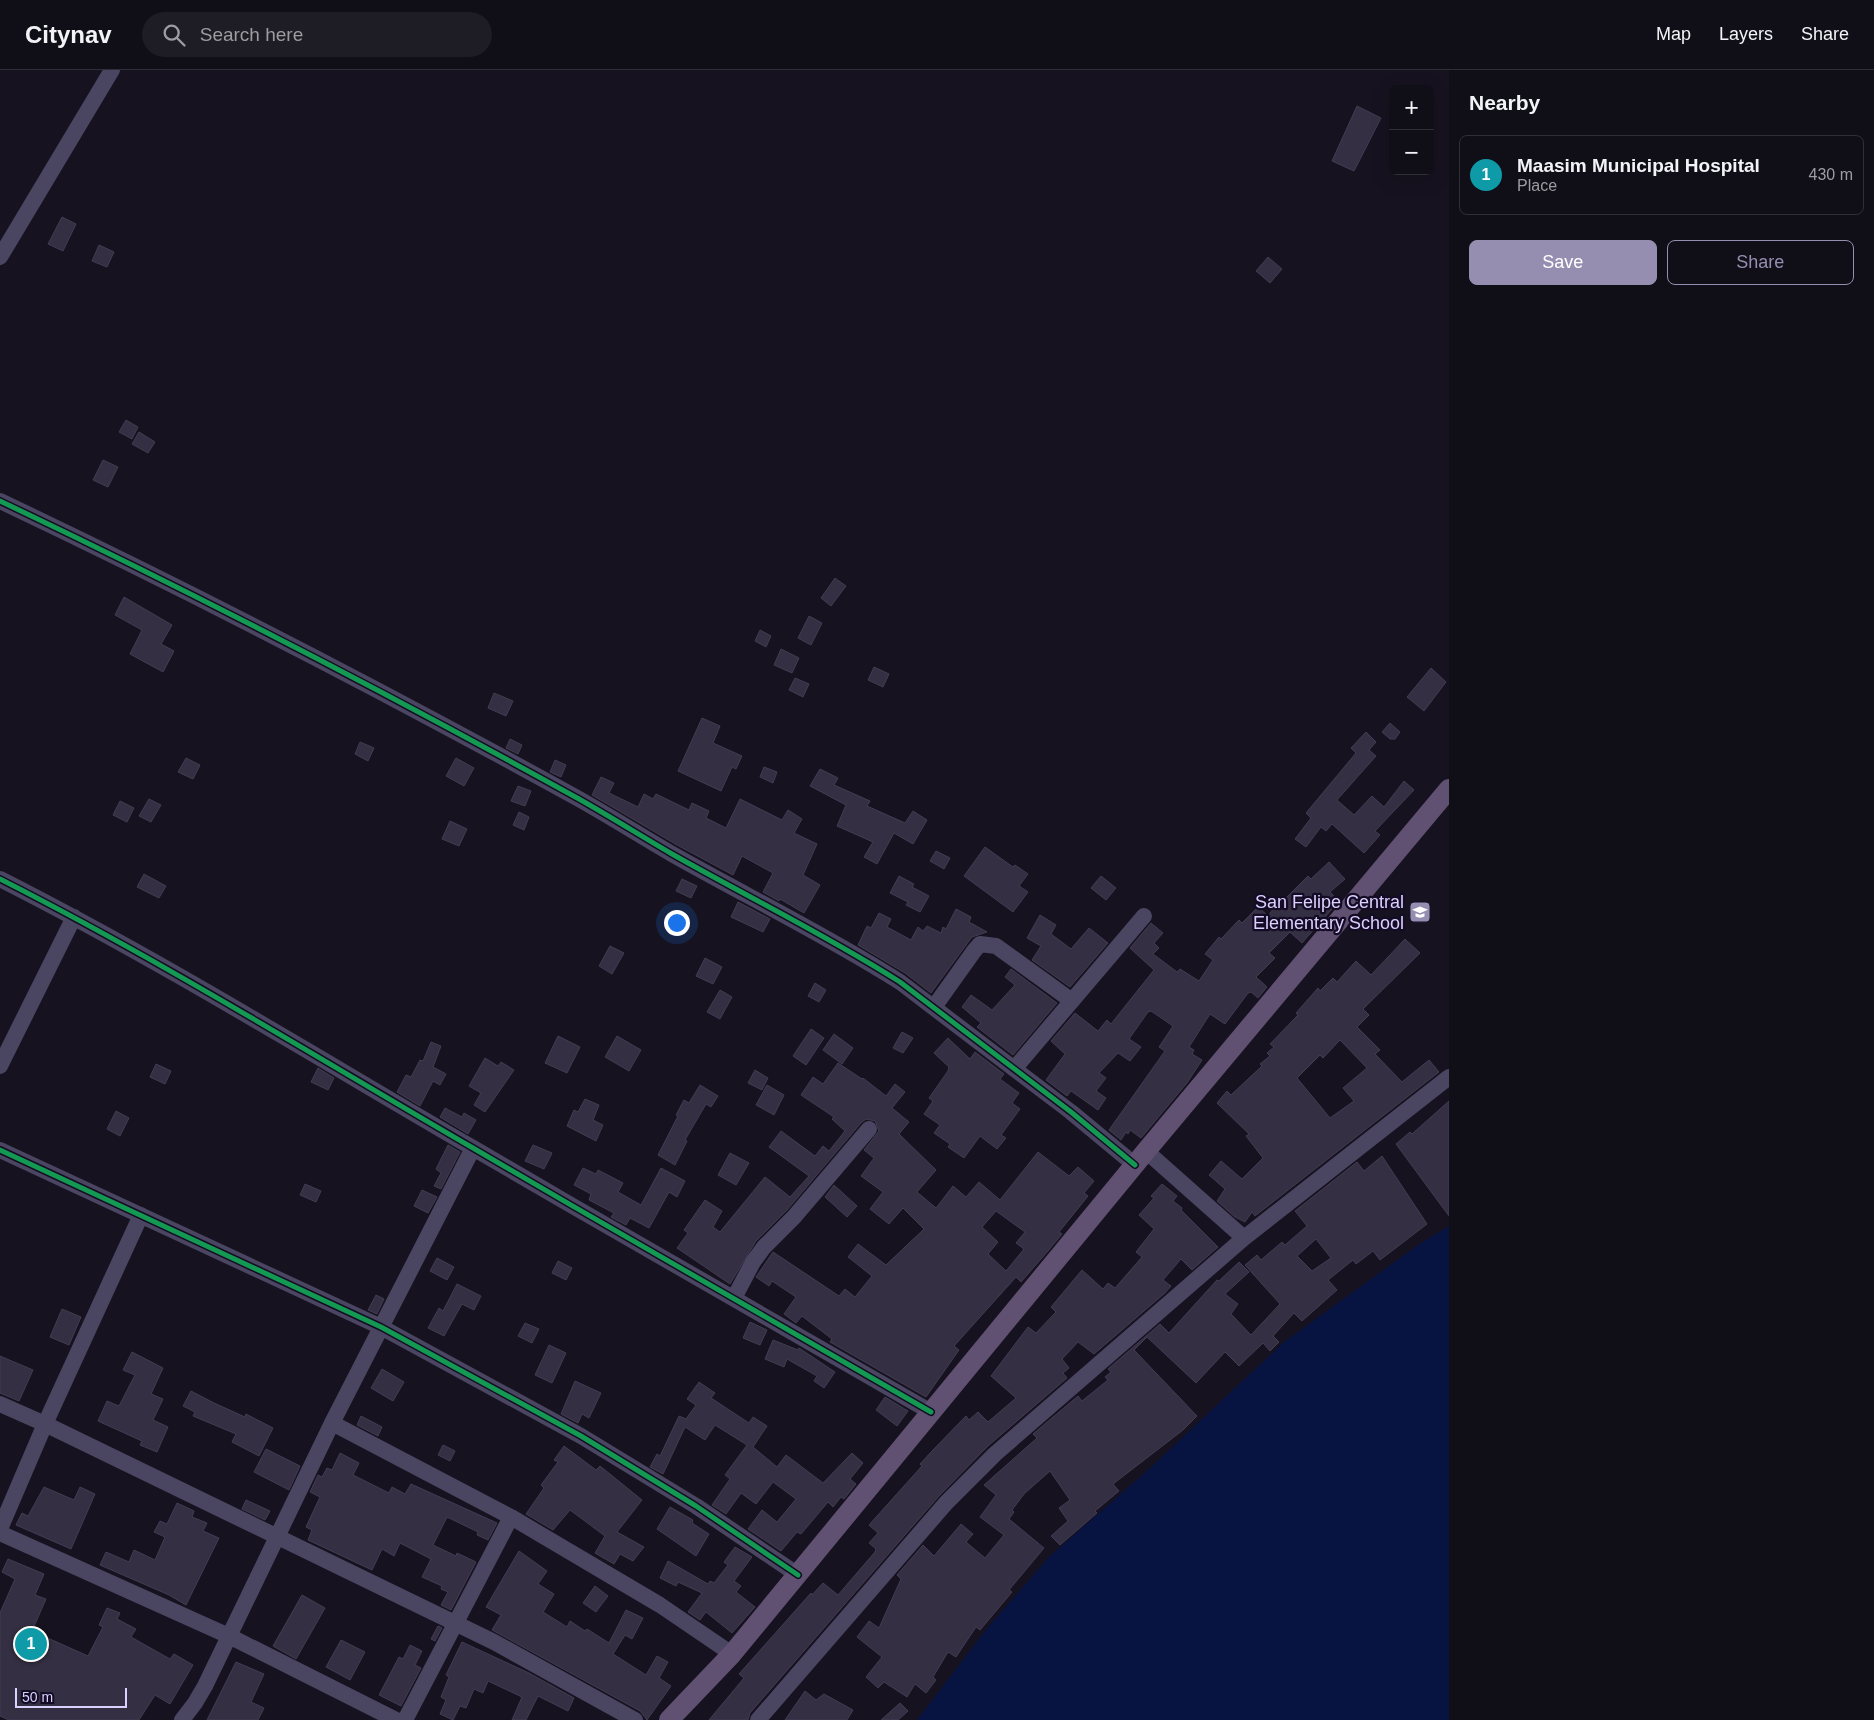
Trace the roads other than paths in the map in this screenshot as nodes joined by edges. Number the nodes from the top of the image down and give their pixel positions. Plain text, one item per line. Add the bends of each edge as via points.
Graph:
1 (112, 70) edge
2 (0, 257) edge
3 (0, 501) edge
4 (1449, 789) edge
5 (0, 879) edge
6 (74, 916) junction
7 (1144, 916) dead end
8 (1072, 1001) junction
9 (934, 1007) junction
10 (0, 1066) edge
11 (1014, 1069) junction
12 (1449, 1076) edge
13 (868, 1129) dead end
14 (473, 1148) junction
15 (0, 1150) edge
16 (1140, 1158) junction
17 (141, 1215) junction
18 (1244, 1238) junction
19 (734, 1298) junction
20 (381, 1327) junction
21 (0, 1404) edge
22 (931, 1412) junction
23 (332, 1423) junction
24 (46, 1424) junction
25 (511, 1517) junction
26 (0, 1528) edge
27 (0, 1533) edge
28 (276, 1536) junction
29 (798, 1575) junction
30 (457, 1624) junction
31 (229, 1636) junction
32 (732, 1654) junction
33 (182, 1720) edge
34 (396, 1720) edge
35 (405, 1720) edge
36 (635, 1720) edge
37 (669, 1720) edge
38 (758, 1720) edge

1 - 2 street
3 - 9 street via 387,695 581,800 672,854 783,912 900,982
4 - 16 main road
5 - 6 street
6 - 10 street
6 - 14 street via 224,1000
7 - 8 street
8 - 9 street via 996,946 980,944
8 - 11 street
9 - 11 street
11 - 16 street
12 - 18 street
13 - 19 street via 794,1217 764,1247
14 - 19 street
14 - 20 street
15 - 17 street
16 - 18 street
16 - 22 main road
17 - 20 street
17 - 24 street
18 - 38 street via 995,1454 940,1510
19 - 22 street
20 - 23 street
20 - 29 street via 581,1436 696,1506
21 - 24 street
22 - 29 main road
23 - 25 street
23 - 28 street
24 - 26 street
24 - 28 street
25 - 30 street
25 - 32 street via 614,1577
27 - 31 street
28 - 30 street
28 - 31 street
29 - 32 main road
30 - 35 street
30 - 36 street
31 - 33 street via 198,1698
31 - 34 street
32 - 37 main road

